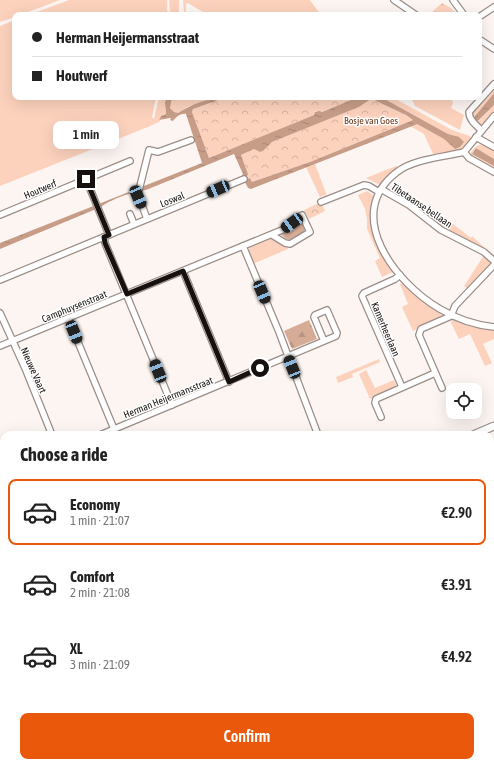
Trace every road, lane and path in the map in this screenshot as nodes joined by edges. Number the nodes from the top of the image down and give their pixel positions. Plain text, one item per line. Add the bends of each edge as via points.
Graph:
1 (394, 0) edge
2 (453, 0) edge
3 (494, 7) edge
4 (411, 12) edge
5 (462, 12) edge
6 (482, 15) edge
7 (482, 41) edge
8 (494, 49) edge
9 (494, 84) edge
10 (482, 97) edge
11 (480, 100) edge
12 (494, 116) edge
13 (482, 130) junction
14 (476, 137) junction
15 (191, 140) dead end
16 (494, 147) edge
17 (464, 152) junction
18 (130, 161) dead end
19 (494, 172) edge
20 (86, 179) junction
21 (244, 179) dead end
22 (380, 191) junction
23 (321, 202) dead end
24 (130, 214) dead end
25 (0, 215) edge
26 (147, 219) junction
27 (134, 224) junction
28 (272, 235) junction
29 (106, 236) junction
30 (243, 246) junction
31 (494, 261) edge
32 (494, 265) edge
33 (183, 271) junction
34 (400, 275) junction
35 (0, 280) edge
36 (127, 294) junction
37 (0, 313) edge
38 (451, 316) junction
39 (68, 318) junction
40 (494, 327) edge
41 (324, 341) junction
42 (12, 342) junction
43 (0, 346) edge
44 (287, 357) junction
45 (435, 373) junction
46 (229, 382) junction
47 (402, 387) junction
48 (442, 388) dead end
49 (172, 405) junction
50 (381, 417) dead end
51 (494, 426) edge
52 (114, 429) junction
53 (50, 431) edge
54 (109, 431) edge
55 (316, 431) edge
56 (482, 431) edge

1 - 4 street
2 - 5 street
3 - 6 street
7 - 8 street
9 - 10 street
11 - 13 street via 469,112 469,116
12 - 13 street
13 - 14 street
14 - 16 street
14 - 17 street
15 - 26 street via 158,152 149,150 138,194
17 - 19 street via 469,158
17 - 22 street via 411,165 390,178
18 - 20 street, Houtwerf
20 - 25 street, Houtwerf
20 - 29 street via 99,210
21 - 26 street, Loswal
22 - 23 street, Tibetaanse bellaan via 364,185
22 - 31 street, Tibetaanse bellaan via 409,206 441,230 484,252
22 - 34 street via 373,219 377,238
24 - 27 street
26 - 27 street, Loswal
27 - 29 street, Loswal
28 - 28 street, Camphuysenstraat via 302,215 310,232 290,244
28 - 30 street, Camphuysenstraat
29 - 35 street, Loswal
29 - 36 street via 105,243
30 - 33 street, Camphuysenstraat
30 - 44 street
32 - 38 street via 454,306
33 - 36 street, Camphuysenstraat
33 - 46 street
34 - 38 street via 424,299
34 - 47 street, Kamerheerlaan via 362,296
36 - 39 street, Camphuysenstraat
36 - 49 street
37 - 42 street, Nieuwe Vaart
38 - 40 street
38 - 45 street via 421,329 419,335
39 - 42 street, Camphuysenstraat
39 - 52 street
41 - 41 street via 314,317 315,314 327,310 337,333 336,336
41 - 44 street, Herman Heijermansstraat
42 - 43 street, Camphuysenstraat
42 - 53 street, Nieuwe Vaart
44 - 46 street, Herman Heijermansstraat
44 - 55 street
45 - 47 street
45 - 48 street
46 - 49 street, Herman Heijermansstraat
47 - 50 street via 376,399 375,403
49 - 52 street, Herman Heijermansstraat
51 - 56 street
52 - 54 street, Herman Heijermansstraat

